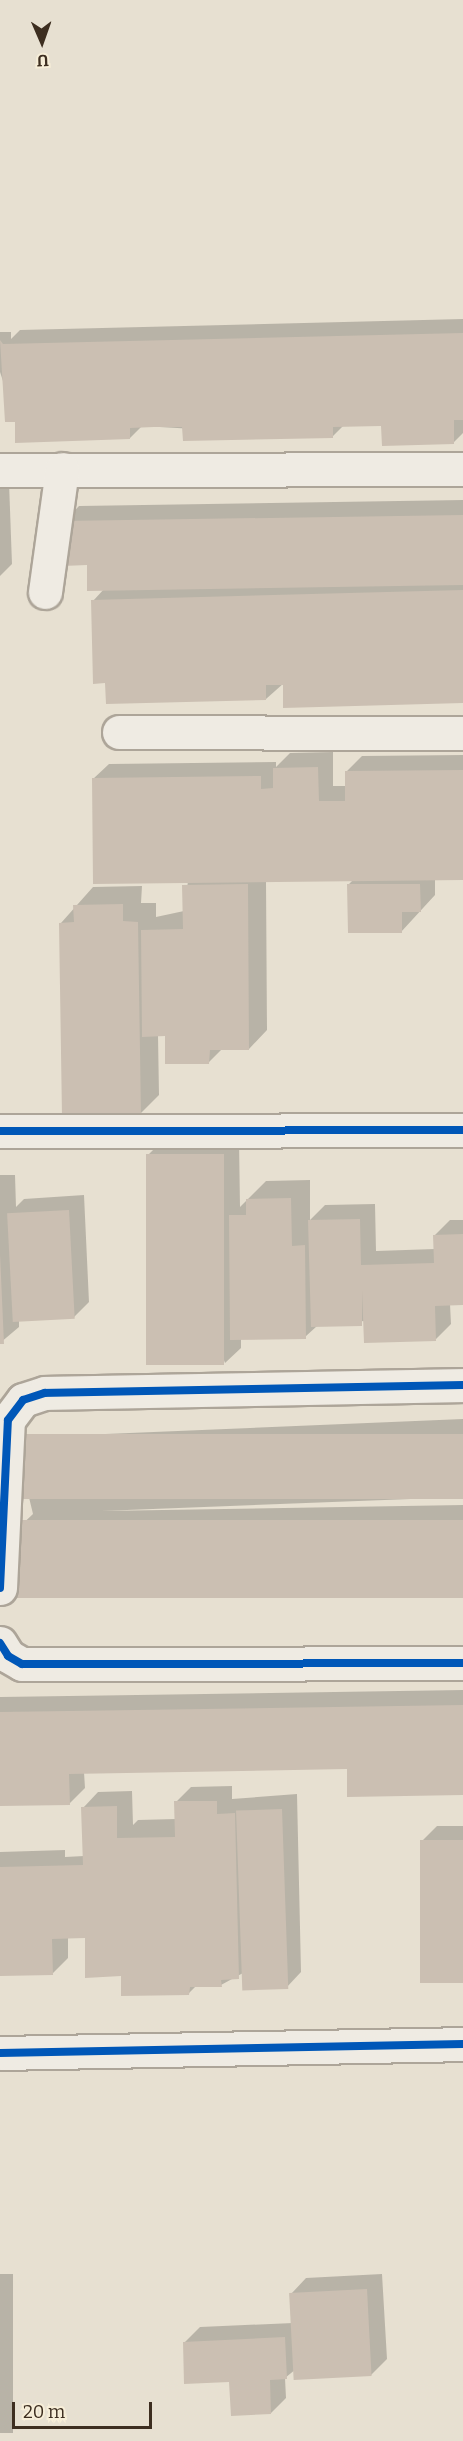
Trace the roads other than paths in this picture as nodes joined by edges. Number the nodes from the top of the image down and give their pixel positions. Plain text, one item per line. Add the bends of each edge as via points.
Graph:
1 (62, 469) junction
2 (463, 469) edge
3 (0, 471) edge
4 (45, 592) dead end
5 (119, 732) dead end
6 (463, 733) edge
7 (463, 1130) edge
8 (0, 1131) edge
9 (463, 1385) edge
10 (0, 1588) edge
11 (0, 1643) edge
12 (463, 1663) edge
13 (463, 2044) edge
14 (0, 2053) edge

1 - 2 street
1 - 3 street
1 - 4 street
5 - 6 street
7 - 8 street
9 - 10 street via 45,1394 23,1400 8,1420
11 - 12 street via 8,1656 22,1664
13 - 14 street

